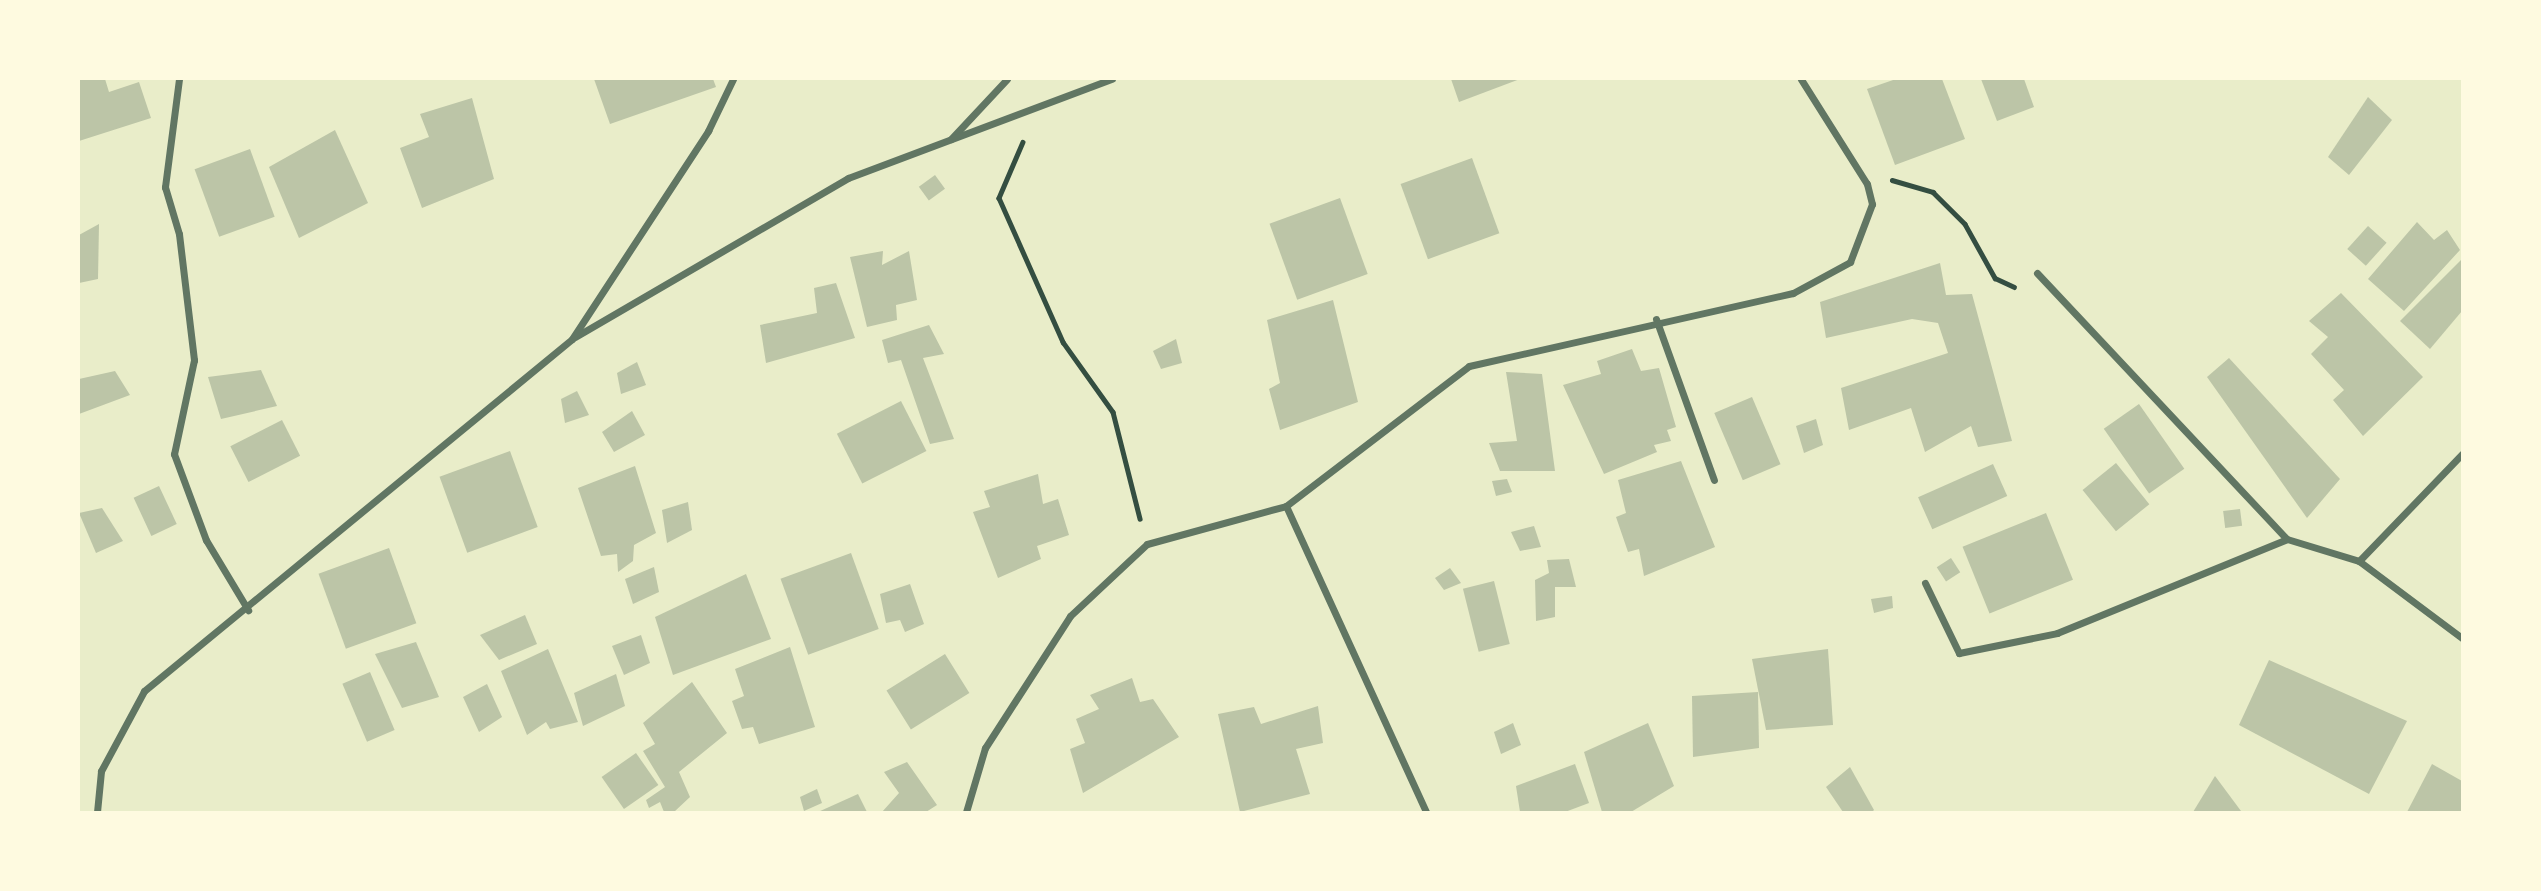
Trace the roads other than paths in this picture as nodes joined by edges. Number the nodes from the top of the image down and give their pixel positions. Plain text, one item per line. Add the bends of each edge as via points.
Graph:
1 (179, 79) edge
2 (733, 79) edge
3 (1007, 79) edge
4 (1112, 79) edge
5 (1801, 79) edge
6 (948, 142) junction
7 (2037, 273) road end
8 (1656, 319) junction
9 (572, 339) junction
10 (2462, 454) edge
11 (1714, 480) dead end
12 (1286, 506) junction
13 (2287, 539) junction
14 (2359, 561) junction
15 (1925, 583) dead end
16 (248, 610) junction
17 (2462, 638) edge
18 (97, 812) edge
19 (967, 812) edge
20 (1426, 812) edge

1 - 16 street via 165,187 179,234 194,360 174,454 206,540
2 - 9 street via 708,131
3 - 6 street
4 - 6 street
5 - 8 street via 1867,184 1872,204 1850,261 1793,293
6 - 9 street via 848,178
7 - 13 street
8 - 11 street
8 - 12 street via 1469,366
9 - 16 street
10 - 14 street
12 - 19 street via 1147,544 1070,616 985,748
12 - 20 street
13 - 14 street
13 - 15 street via 2057,633 1959,653
14 - 17 street
16 - 18 street via 144,691 101,771

